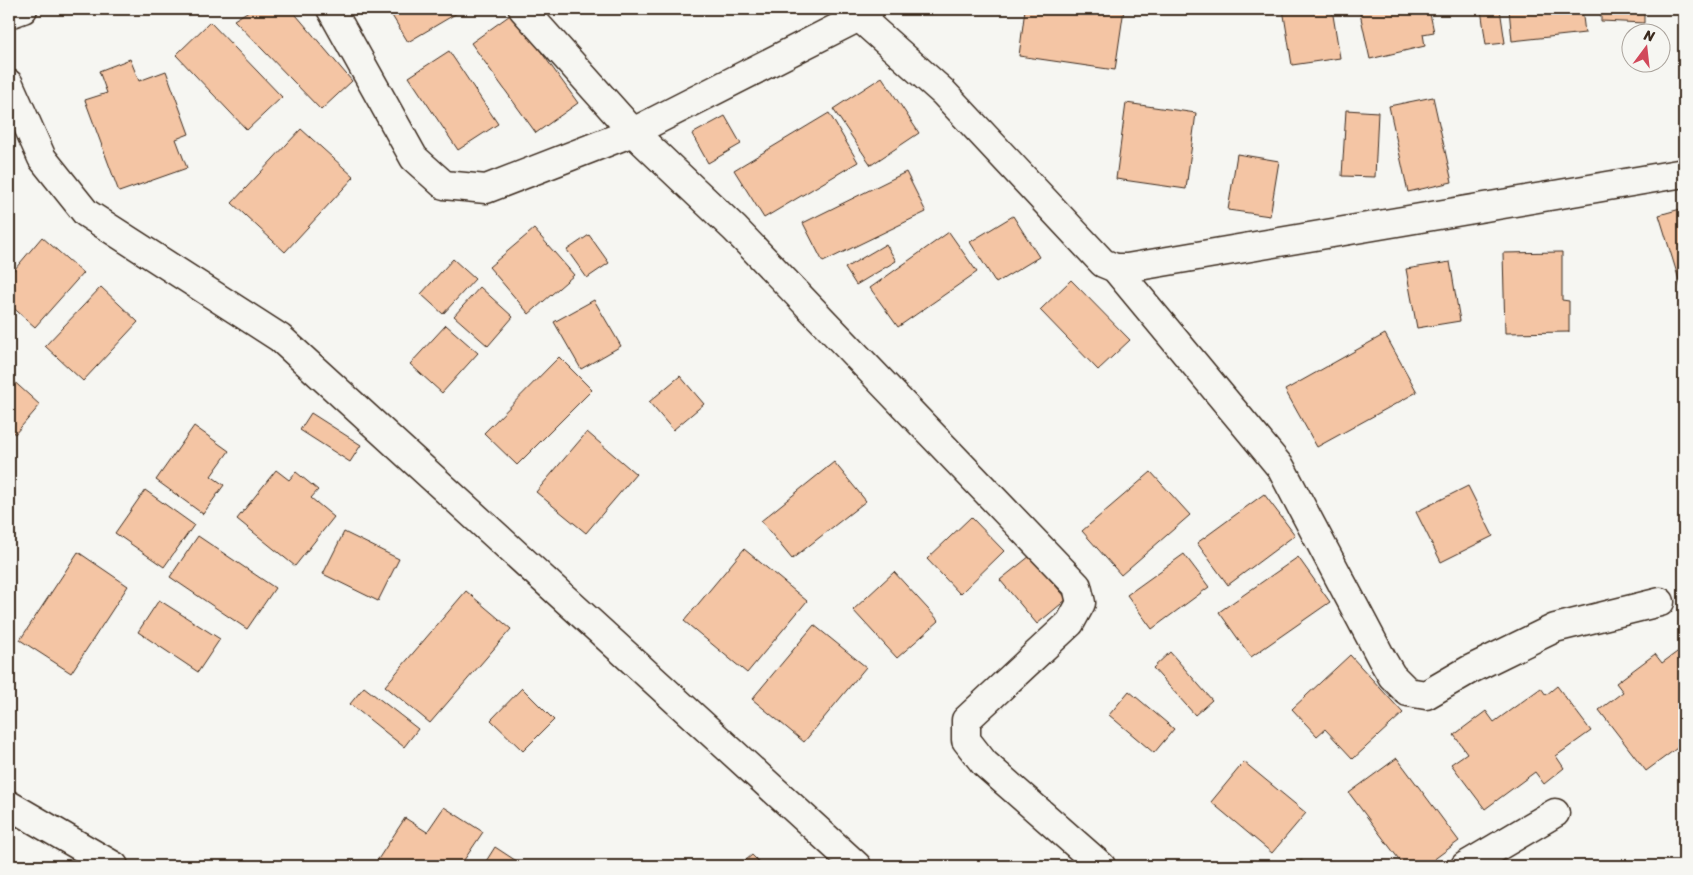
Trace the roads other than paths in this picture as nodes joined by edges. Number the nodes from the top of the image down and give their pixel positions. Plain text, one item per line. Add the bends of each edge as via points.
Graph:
1 (23, 9) edge
2 (331, 9) edge
3 (522, 9) edge
4 (864, 13) edge
5 (9, 14) edge
6 (9, 84) edge
7 (633, 132) junction
8 (1684, 173) edge
9 (1115, 268) junction
10 (1660, 602) dead end
11 (9, 805) edge
12 (1555, 813) dead end
13 (114, 866) edge
14 (857, 866) edge
15 (1101, 866) edge
16 (1465, 866) edge

1 - 5 street
2 - 7 street via 414,158 444,184 486,189
3 - 7 street
4 - 7 street
4 - 9 street via 943,92 1103,263
6 - 14 street via 42,158 86,213 280,338
7 - 15 street via 735,229 1077,586 1081,603 1070,623 966,720 966,740 984,763
8 - 9 street
9 - 10 street via 1280,468 1382,659 1392,676 1408,692 1426,695 1555,628
11 - 13 street
12 - 16 street

